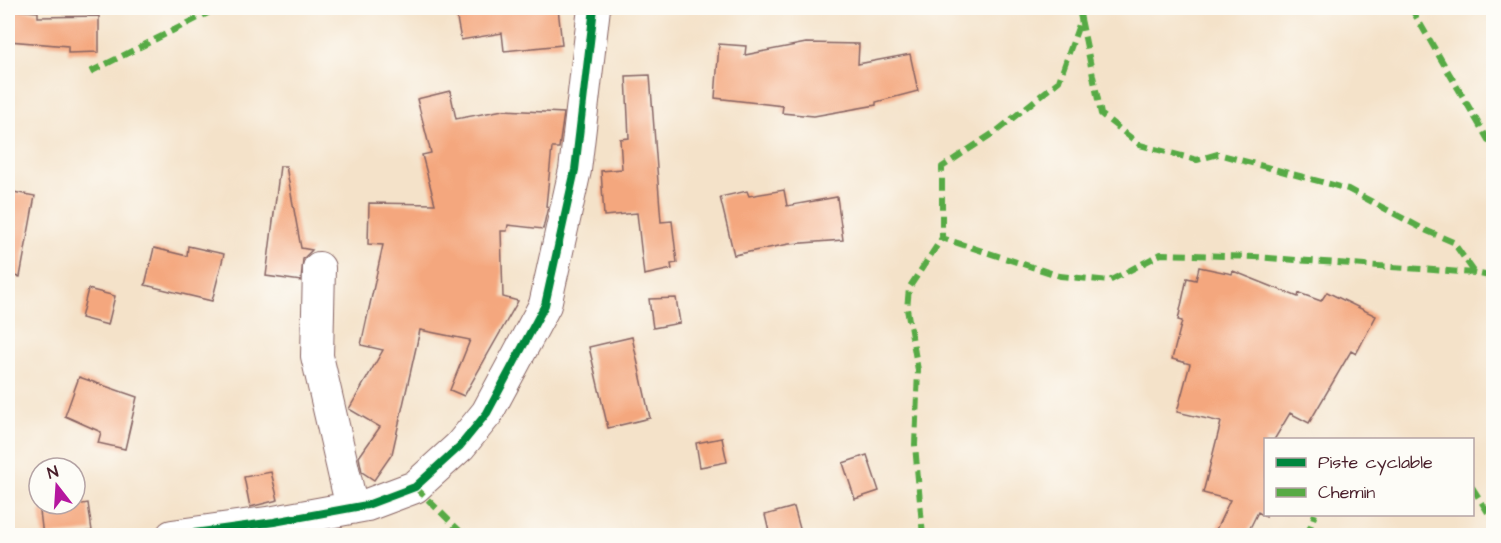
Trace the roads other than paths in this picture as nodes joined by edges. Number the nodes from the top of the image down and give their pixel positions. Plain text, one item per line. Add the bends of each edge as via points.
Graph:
1 (594, 8) edge
2 (319, 268) dead end
3 (352, 508) junction
4 (172, 536) edge

1 - 3 street via 575,170 545,305 487,412 460,446 415,487
2 - 3 street via 317,356
3 - 4 street

